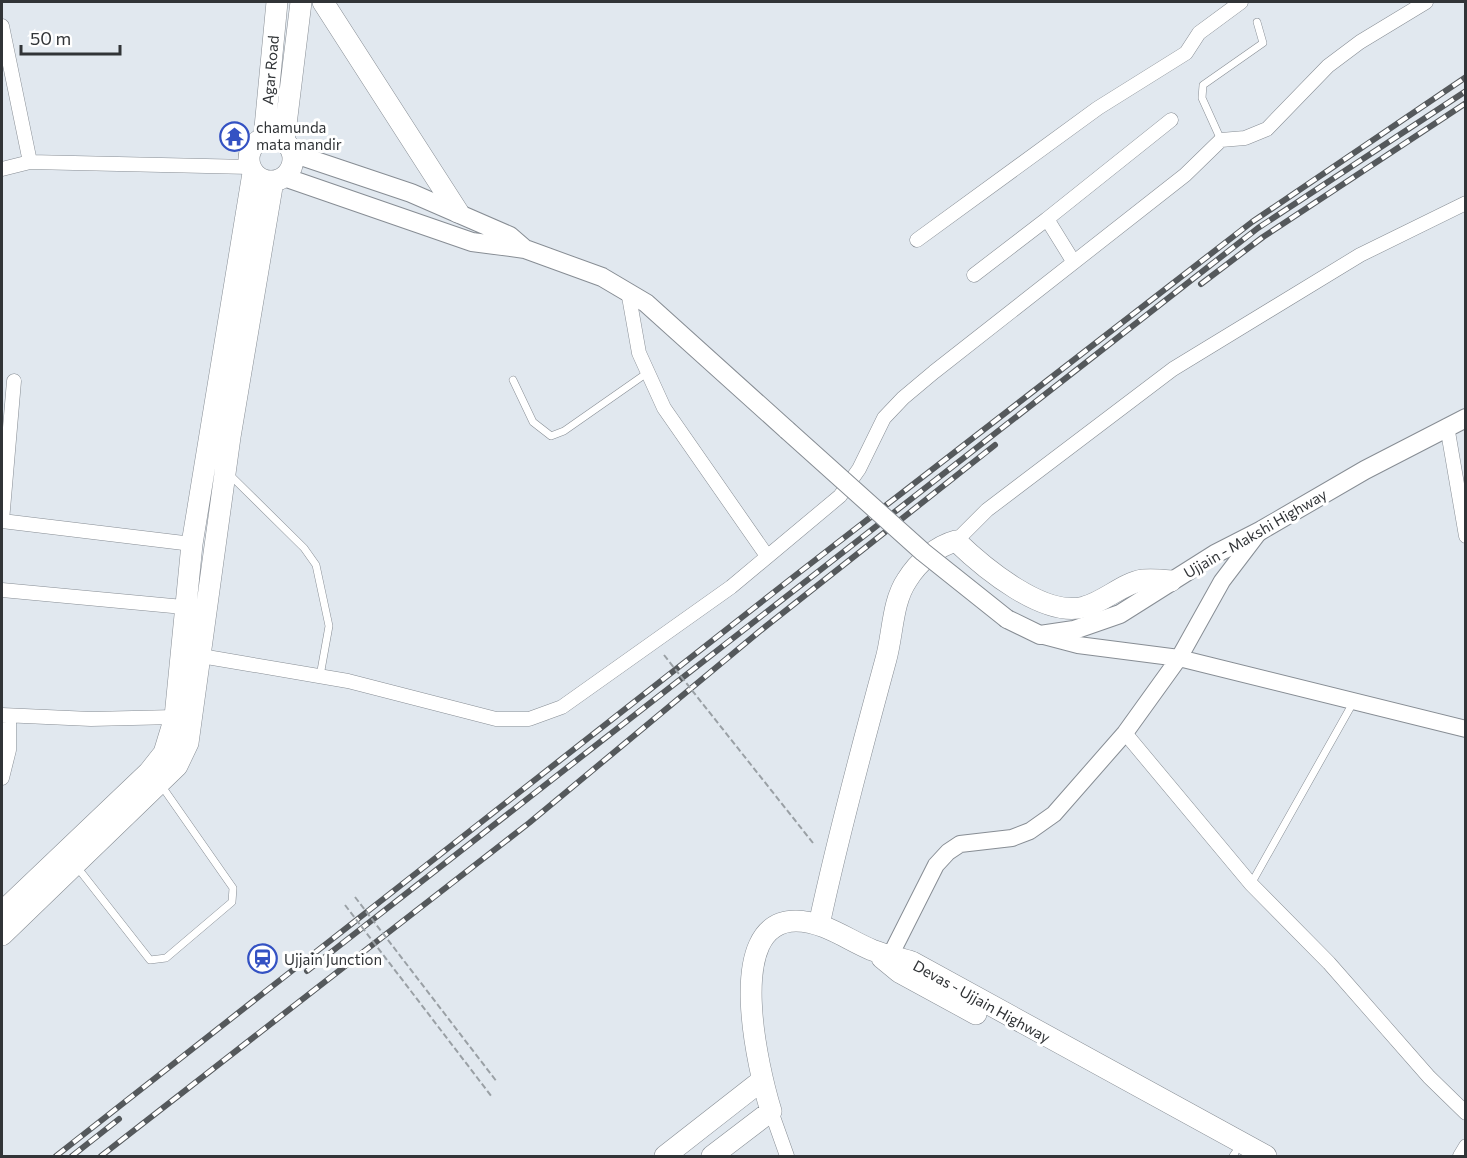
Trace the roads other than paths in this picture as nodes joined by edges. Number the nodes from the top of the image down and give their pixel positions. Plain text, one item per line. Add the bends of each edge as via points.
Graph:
1 (277, 2) edge
2 (301, 2) edge
3 (323, 2) edge
4 (1241, 2) edge
5 (1426, 2) edge
6 (1257, 22) dead end
7 (2, 26) edge
8 (1171, 120) dead end
9 (1221, 140) junction
10 (280, 144) junction
11 (30, 162) junction
12 (2, 169) edge
13 (252, 170) junction
14 (279, 179) junction
15 (1466, 203) edge
16 (458, 212) junction
17 (1047, 219) junction
18 (917, 240) dead end
19 (525, 249) junction
20 (1073, 261) junction
21 (974, 275) dead end
22 (628, 291) junction
23 (647, 373) junction
24 (513, 380) dead end
25 (14, 381) dead end
26 (1466, 418) edge
27 (1447, 426) junction
28 (226, 471) junction
29 (2, 521) edge
30 (1260, 531) junction
31 (1466, 536) edge
32 (956, 541) junction
33 (192, 544) junction
34 (767, 556) junction
35 (1171, 581) junction
36 (2, 590) edge
37 (197, 608) junction
38 (1040, 635) junction
39 (201, 656) junction
40 (1179, 658) junction
41 (320, 676) junction
42 (1354, 701) junction
43 (5, 715) edge
44 (175, 717) junction
45 (1466, 729) edge
46 (1125, 733) junction
47 (2, 778) edge
48 (155, 778) junction
49 (70, 856) junction
50 (1251, 884) junction
51 (2, 912) edge
52 (819, 925) junction
53 (2, 935) edge
54 (883, 956) junction
55 (761, 1081) junction
56 (771, 1111) junction
57 (1466, 1113) edge
58 (1466, 1146) edge
59 (1236, 1155) edge
60 (665, 1156) edge
61 (712, 1156) edge
62 (787, 1156) edge
63 (1266, 1156) edge
64 (1460, 1156) edge

1 - 10 main road, Agar Road
2 - 10 main road
3 - 16 main road
4 - 18 street via 1199,33 1186,53 1098,108
5 - 9 street via 1328,66 1267,129 1245,138
6 - 9 lane via 1263,43 1203,85 1202,98
7 - 11 street
8 - 17 street
9 - 20 street via 1185,175
10 - 13 main road, Agar Road via 253,147 249,160
10 - 14 main road, Agar Road via 291,168
10 - 16 main road
11 - 12 street
11 - 13 street
13 - 14 main road via 266,181
13 - 33 main road, Agar Road
14 - 19 main road via 472,242
14 - 28 main road, Agar Road
15 - 32 street via 1360,255 1173,369 987,510
16 - 19 main road via 510,236
17 - 20 street
17 - 21 street
19 - 22 main road via 602,277
20 - 34 street via 903,398 884,418 859,469 840,496
22 - 23 street via 639,353
22 - 38 main road, bridge via 923,552 1007,619
23 - 24 lane via 551,436 532,422
23 - 34 street via 664,408
25 - 29 street
26 - 27 main road, Ujjain - Makshi Highway
27 - 30 main road, Ujjain - Makshi Highway
27 - 31 street
28 - 37 main road, Agar Road
28 - 41 lane via 304,548 316,565 329,626
29 - 33 street
30 - 35 main road, Ujjain - Makshi Highway
30 - 40 street via 1222,581
32 - 35 main road via 1049,607 1085,607 1141,580
32 - 52 main road via 941,545 907,580 901,594
33 - 37 main road, Agar Road
34 - 41 street via 731,587 562,707 529,719 496,718
35 - 38 main road, Ujjain - Makshi Highway via 1120,614 1074,630
36 - 37 street
37 - 39 main road
37 - 44 main road
38 - 40 street via 1078,645
39 - 41 street
39 - 48 main road via 188,743 177,766
40 - 42 street
40 - 46 street
42 - 45 street
42 - 50 lane
43 - 44 street
43 - 47 street via 9,750
44 - 48 main road
46 - 50 street
46 - 54 street via 1054,813 1030,831 1012,838 960,844 948,852
48 - 49 main road
48 - 49 lane via 233,888 232,902 166,958 150,960
49 - 51 main road
49 - 53 main road
50 - 57 street
52 - 54 main road
52 - 55 main road via 782,923 770,929 761,943 754,963 750,1000
54 - 59 main road, Devas - Ujjain Highway via 899,972
54 - 63 main road, Devas - Ujjain Highway via 912,962
55 - 56 main road
55 - 60 main road
56 - 61 main road
56 - 62 street
58 - 64 street

